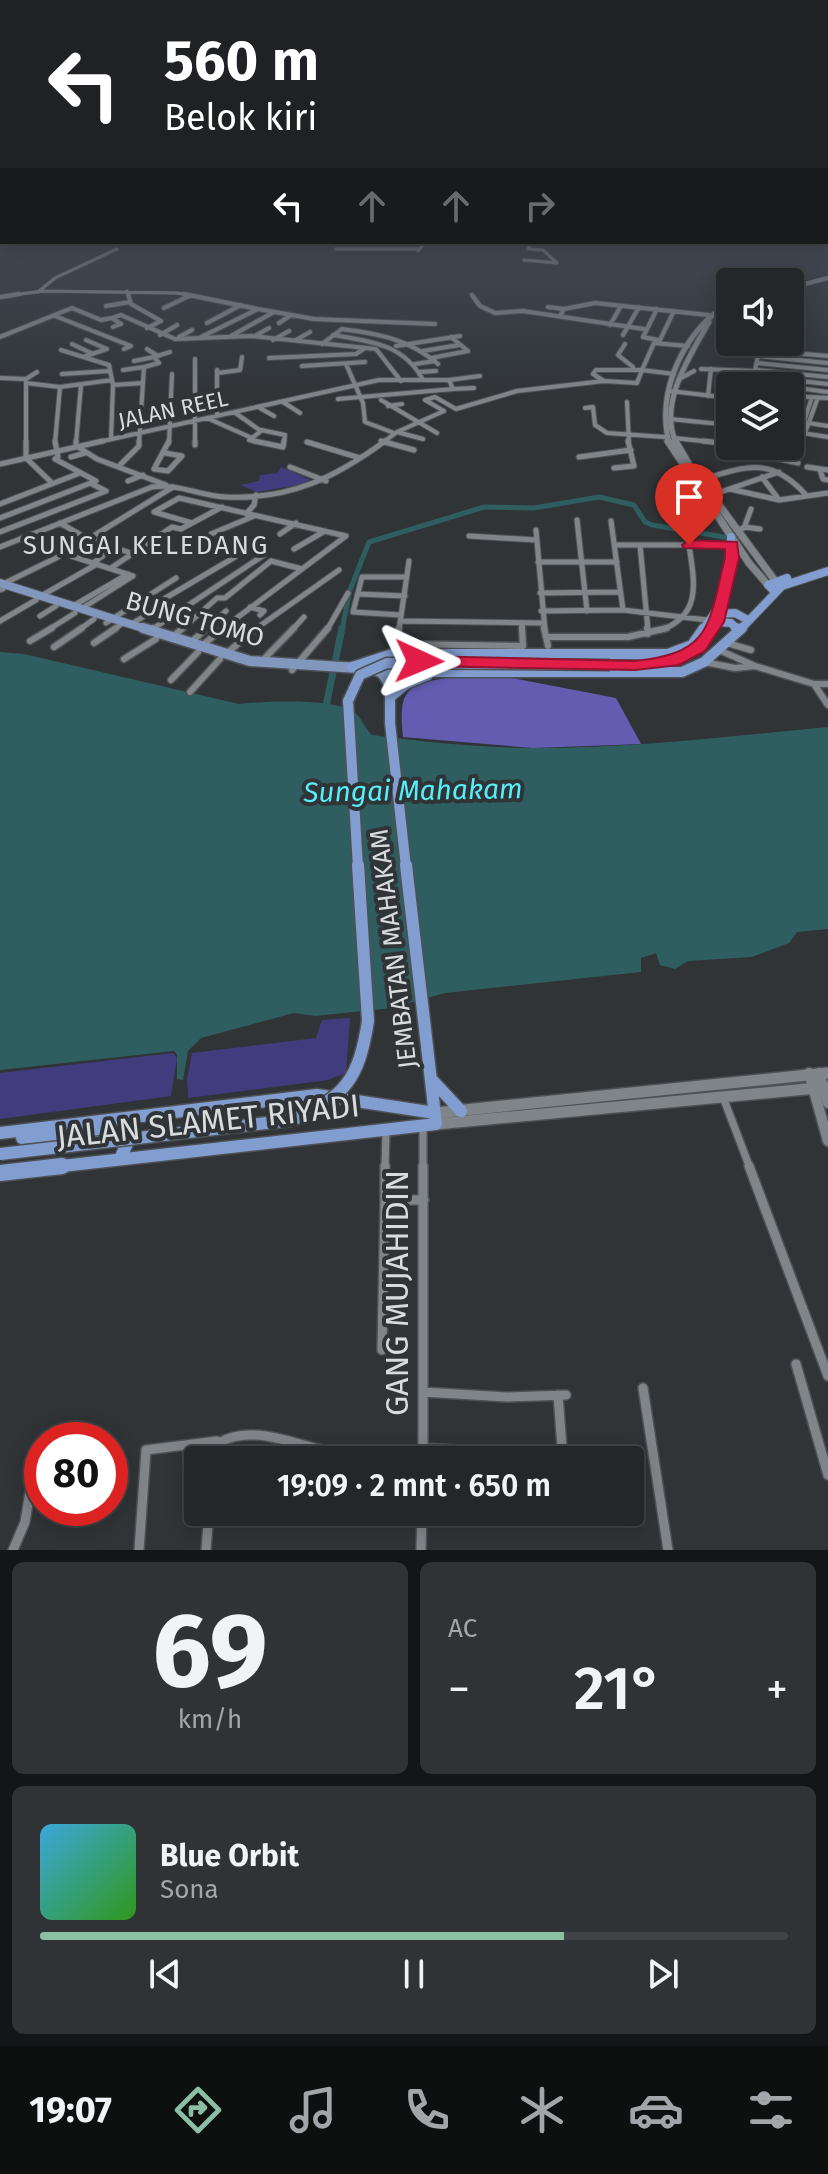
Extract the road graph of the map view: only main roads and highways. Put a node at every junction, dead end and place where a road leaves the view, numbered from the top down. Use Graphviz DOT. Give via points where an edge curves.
graph roads {
  1 [pos="828,276"];
  2 [pos="804,282"];
  3 [pos="716,311"];
  4 [pos="716,315"];
  5 [pos="673,392"];
  6 [pos="725,518"];
  7 [pos="736,535"];
  8 [pos="828,570"];
  9 [pos="775,586"];
  10 [pos="1,587"];
  11 [pos="37,597"];
  12 [pos="77,609"];
  13 [pos="714,619"];
  14 [pos="748,620"];
  15 [pos="118,623"];
  16 [pos="738,630"];
  17 [pos="153,634"];
  18 [pos="199,649"];
  19 [pos="222,657"];
  20 [pos="352,667"];
  21 [pos="293,668"];
  22 [pos="386,672"];
  23 [pos="442,672"];
  24 [pos="390,691"];
  25 [pos="818,1073"];
  26 [pos="433,1081"];
  27 [pos="823,1093"];
  28 [pos="461,1111"];
  29 [pos="431,1121"];
  30 [pos="0,1133"];
  31 [pos="0,1140"];
  32 [pos="0,1154"];
  33 [pos="121,1157"];
  34 [pos="0,1173"];
  1 -- 2 [label="main road"];
  3 -- 5 [label="main road" via="685,344"];
  4 -- 5 [label="main road"];
  5 -- 6 [label="main road" via="674,438"];
  5 -- 6 [label="main road" via="663,413 664,436"];
  6 -- 7 [label="main road"];
  7 -- 9 [label="main road"];
  7 -- 13 [label="highway"];
  8 -- 9 [label="highway"];
  9 -- 14 [label="highway"];
  10 -- 11 [label="main road, BUNG TOMO"];
  11 -- 12 [label="main road, BUNG TOMO"];
  11 -- 12 [label="main road, BUNG TOMO"];
  12 -- 15 [label="main road, BUNG TOMO"];
  12 -- 15 [label="main road, BUNG TOMO"];
  13 -- 14 [label="highway" via="735,613"];
  13 -- 16 [label="highway"];
  13 -- 20 [label="highway" via="692,645 668,654 392,654"];
  13 -- 32 [label="highway, JALAN SLAMET RIYADI, bridge" via="700,648 673,662 387,663 357,676 348,701 368,1021 354,1082 335,1099 292,1120"];
  14 -- 16 [label="highway"];
  15 -- 17 [label="main road, BUNG TOMO"];
  16 -- 23 [label="highway" via="704,662 682,672"];
  17 -- 18 [label="main road, BUNG TOMO"];
  17 -- 18 [label="main road, BUNG TOMO"];
  18 -- 19 [label="main road, BUNG TOMO"];
  19 -- 21 [label="main road, BUNG TOMO"];
  19 -- 21 [label="main road, BUNG TOMO" via="254,668"];
  20 -- 21 [label="main road, BUNG TOMO"];
  20 -- 22 [label="main road, BUNG TOMO"];
  21 -- 22 [label="main road, BUNG TOMO"];
  22 -- 23 [label="highway"];
  22 -- 24 [label="highway, JEMBATAN MAHAKAM"];
  23 -- 24 [label="highway"];
  24 -- 26 [label="highway, JEMBATAN MAHAKAM"];
  25 -- 28 [label="main road, JALAN SLAMET RIYADI"];
  26 -- 28 [label="highway"];
  26 -- 29 [label="highway, JEMBATAN MAHAKAM"];
  27 -- 29 [label="main road"];
  28 -- 29 [label="main road, JALAN SLAMET RIYADI"];
  29 -- 30 [label="highway, JALAN SLAMET RIYADI" via="317,1095"];
  29 -- 33 [label="highway, JALAN SLAMET RIYADI"];
  31 -- 33 [label="highway" via="114,1129 129,1139"];
  33 -- 34 [label="highway, JALAN SLAMET RIYADI"];
}
